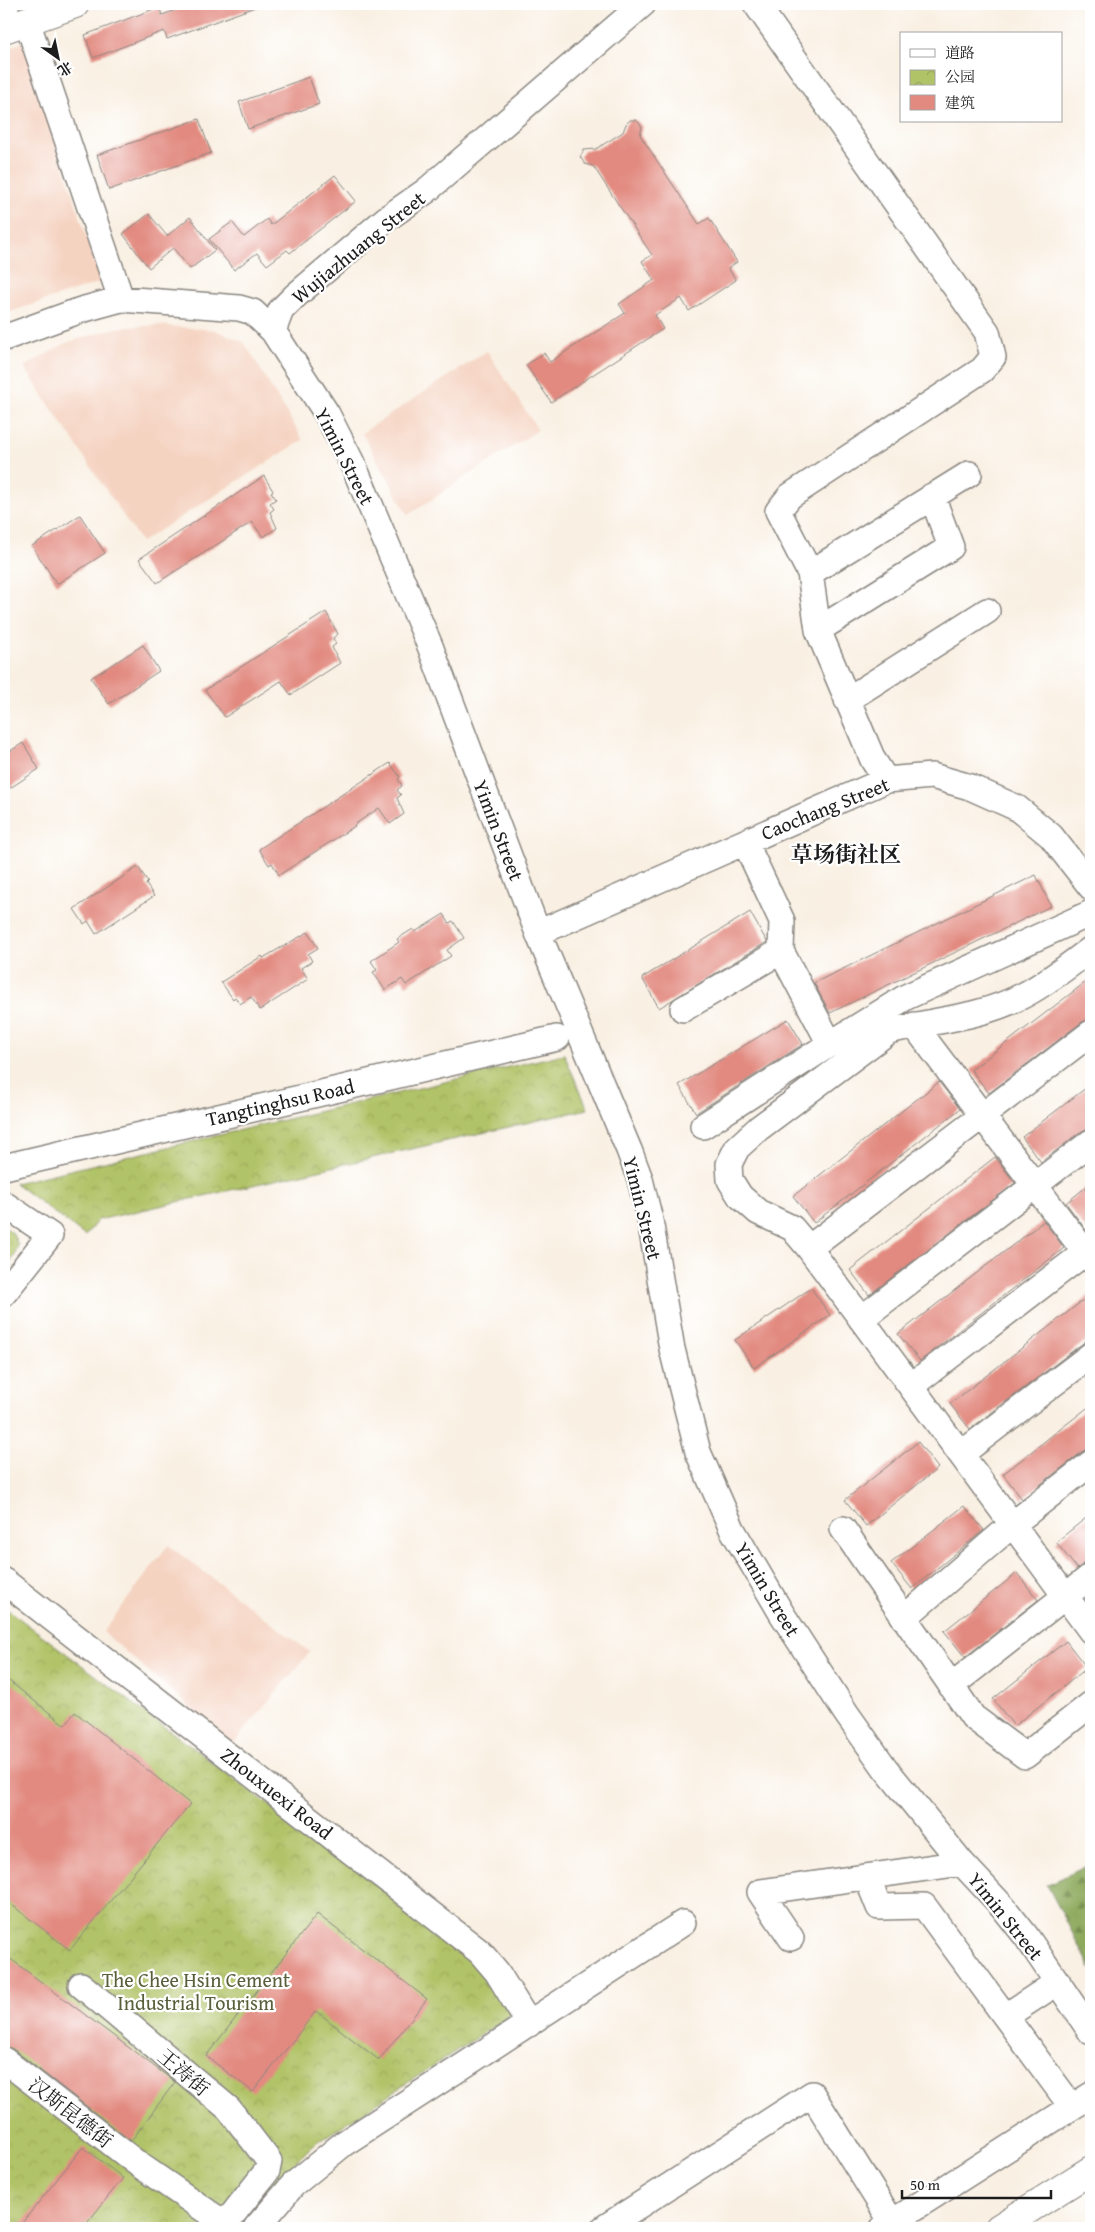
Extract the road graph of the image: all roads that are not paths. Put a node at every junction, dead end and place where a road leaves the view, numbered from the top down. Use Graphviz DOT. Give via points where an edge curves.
graph roads {
  1 [pos="75,4"];
  2 [pos="643,4"];
  3 [pos="756,4"];
  4 [pos="15,25"];
  5 [pos="121,299"];
  6 [pos="273,331"];
  7 [pos="4,338"];
  8 [pos="969,474"];
  9 [pos="932,496"];
  10 [pos="810,573"];
  11 [pos="987,611"];
  12 [pos="818,630"];
  13 [pos="847,700"];
  14 [pos="886,780"];
  15 [pos="746,842"];
  16 [pos="1091,887"];
  17 [pos="1091,913"];
  18 [pos="538,933"];
  19 [pos="1091,949"];
  20 [pos="781,951"];
  21 [pos="682,1009"];
  22 [pos="914,1025"];
  23 [pos="1091,1033"];
  24 [pos="557,1038"];
  25 [pos="830,1044"];
  26 [pos="982,1115"];
  27 [pos="703,1126"];
  28 [pos="1091,1142"];
  29 [pos="4,1167"];
  30 [pos="1035,1186"];
  31 [pos="4,1204"];
  32 [pos="809,1248"];
  33 [pos="1089,1254"];
  34 [pos="4,1293"];
  35 [pos="862,1319"];
  36 [pos="1091,1355"];
  37 [pos="911,1386"];
  38 [pos="962,1454"];
  39 [pos="1091,1463"];
  40 [pos="1013,1524"];
  41 [pos="844,1529"];
  42 [pos="1091,1576"];
  43 [pos="4,1581"];
  44 [pos="1065,1595"];
  45 [pos="904,1618"];
  46 [pos="1091,1630"];
  47 [pos="951,1686"];
  48 [pos="1091,1704"];
  49 [pos="962,1863"];
  50 [pos="867,1877"];
  51 [pos="683,1923"];
  52 [pos="791,1938"];
  53 [pos="1058,1982"];
  54 [pos="81,1985"];
  55 [pos="1006,2016"];
  56 [pos="529,2024"];
  57 [pos="1091,2032"];
  58 [pos="4,2060"];
  59 [pos="1081,2101"];
  60 [pos="1091,2170"];
  61 [pos="888,2225"];
  62 [pos="223,2226"];
  63 [pos="256,2228"];
  64 [pos="604,2228"];
  65 [pos="999,2228"];
  1 -- 4 [label="main road"];
  2 -- 6 [label="street, Wujiazhuang Street" via="426,191 386,219 295,296 281,310"];
  3 -- 10 [label="street" via="987,332 993,357 982,370 790,496 778,511"];
  4 -- 5 [label="street"];
  5 -- 6 [label="street" via="239,308 253,312"];
  5 -- 7 [label="street"];
  6 -- 18 [label="street, Yimin Street" via="326,414 355,469 430,646"];
  8 -- 9 [label="street"];
  9 -- 10 [label="street"];
  9 -- 12 [label="street" via="951,547"];
  10 -- 12 [label="street"];
  11 -- 13 [label="street"];
  12 -- 13 [label="street"];
  13 -- 14 [label="street" via="873,760"];
  14 -- 15 [label="street, Caochang Street"];
  14 -- 16 [label="street, Caochang Street" via="932,776 970,787 1017,808 1051,836"];
  15 -- 18 [label="street, Caochang Street"];
  15 -- 20 [label="street" via="782,921"];
  17 -- 25 [label="street" via="906,997"];
  18 -- 49 [label="street, Yimin Street" via="640,1179 672,1349 698,1452 732,1529 846,1713 885,1768"];
  19 -- 22 [label="street" via="1023,996 952,1020"];
  20 -- 21 [label="street"];
  20 -- 25 [label="street"];
  22 -- 26 [label="street"];
  22 -- 32 [label="street" via="889,1031 759,1128 737,1148 729,1164 730,1180 740,1196 758,1212 792,1228"];
  23 -- 26 [label="street"];
  24 -- 29 [label="street, Tangtinghsu Road"];
  25 -- 27 [label="street"];
  26 -- 30 [label="street"];
  26 -- 32 [label="street"];
  28 -- 30 [label="street"];
  30 -- 33 [label="street"];
  30 -- 35 [label="street"];
  31 -- 34 [label="street" via="50,1235"];
  32 -- 35 [label="street"];
  33 -- 37 [label="street"];
  35 -- 37 [label="street"];
  36 -- 38 [label="street"];
  37 -- 38 [label="street"];
  38 -- 40 [label="street"];
  39 -- 40 [label="street"];
  40 -- 44 [label="street"];
  40 -- 45 [label="street"];
  41 -- 45 [label="street"];
  42 -- 44 [label="street"];
  43 -- 56 [label="street, Zhouxuexi Road" via="480,1952 497,1972"];
  44 -- 46 [label="street"];
  44 -- 47 [label="street"];
  45 -- 47 [label="street"];
  47 -- 48 [label="street" via="973,1717 1026,1756"];
  49 -- 50 [label="street"];
  49 -- 53 [label="street, Yimin Street" via="1003,1907"];
  50 -- 52 [label="street" via="760,1892"];
  50 -- 55 [label="street" via="878,1908 924,1906"];
  51 -- 56 [label="street"];
  53 -- 55 [label="street"];
  53 -- 57 [label="street, Yimin Street"];
  54 -- 62 [label="street, 王涛街" via="229,2109 269,2161 267,2171"];
  55 -- 59 [label="street"];
  56 -- 63 [label="street" via="343,2144 292,2185"];
  58 -- 62 [label="street, 汉斯昆德街"];
  59 -- 61 [label="street"];
  60 -- 65 [label="main road"];
  61 -- 64 [label="street" via="812,2094"];
}
